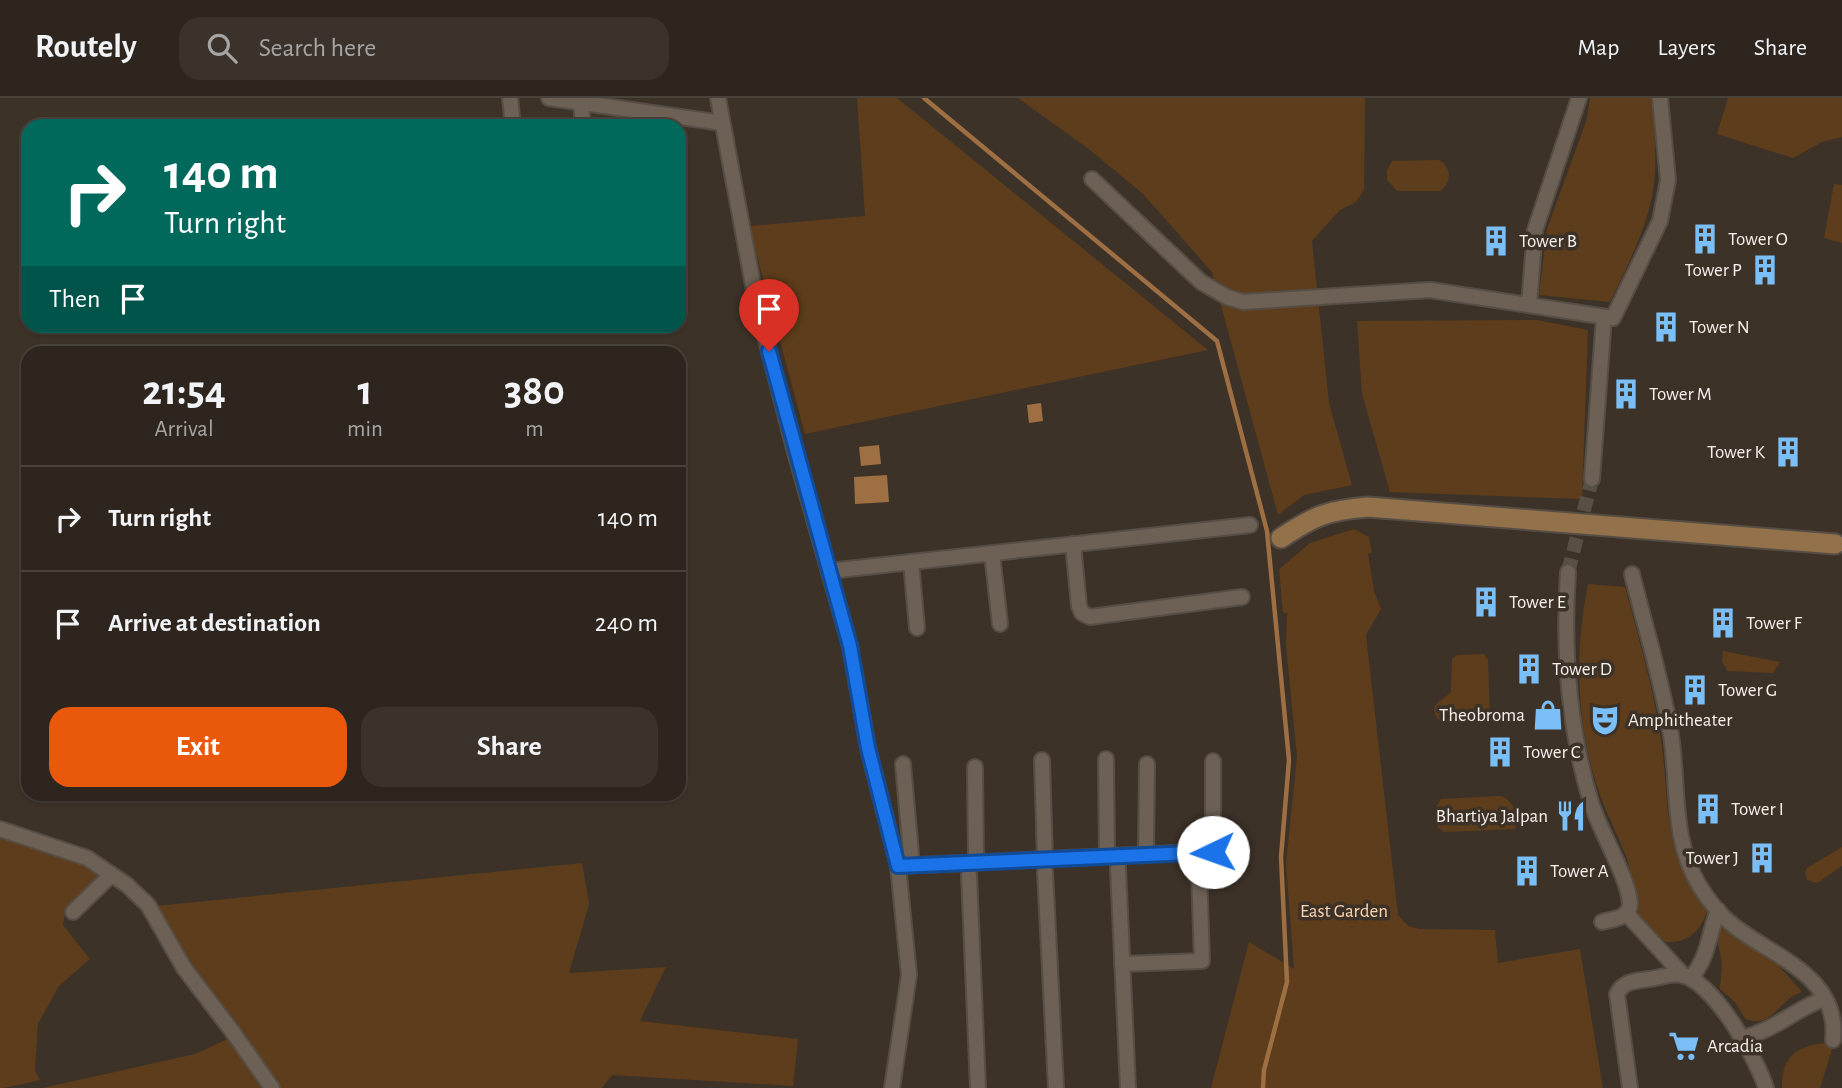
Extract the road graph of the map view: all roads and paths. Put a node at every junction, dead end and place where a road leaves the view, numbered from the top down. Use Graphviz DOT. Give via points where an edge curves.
graph roads {
  1 [pos="510,98"];
  2 [pos="549,98"];
  3 [pos="718,98"];
  4 [pos="1580,98"];
  5 [pos="1660,98"];
  6 [pos="581,102"];
  7 [pos="512,119"];
  8 [pos="582,119"];
  9 [pos="722,123"];
  10 [pos="1092,179"];
  11 [pos="1529,305"];
  12 [pos="1604,317"];
  13 [pos="1592,479"];
  14 [pos="1250,525"];
  15 [pos="1281,538"];
  16 [pos="1073,544"];
  17 [pos="1835,544"];
  18 [pos="992,554"];
  19 [pos="911,562"];
  20 [pos="829,571"];
  21 [pos="1568,572"];
  22 [pos="1632,574"];
  23 [pos="1242,597"];
  24 [pos="1000,624"];
  25 [pos="917,628"];
  26 [pos="1106,759"];
  27 [pos="1042,760"];
  28 [pos="1213,761"];
  29 [pos="903,764"];
  30 [pos="1146,764"];
  31 [pos="975,767"];
  32 [pos="0,829"];
  33 [pos="1242,850"];
  34 [pos="1213,852"];
  35 [pos="1107,855"];
  36 [pos="1146,855"];
  37 [pos="905,865"];
  38 [pos="1045,866"];
  39 [pos="972,868"];
  40 [pos="1118,868"];
  41 [pos="1199,870"];
  42 [pos="111,875"];
  43 [pos="1718,910"];
  44 [pos="73,912"];
  45 [pos="1626,914"];
  46 [pos="1602,922"];
  47 [pos="1122,964"];
  48 [pos="1687,977"];
  49 [pos="1824,999"];
  50 [pos="1742,1038"];
  51 [pos="1833,1040"];
  52 [pos="272,1088"];
  53 [pos="892,1088"];
  54 [pos="978,1088"];
  55 [pos="1056,1088"];
  56 [pos="1128,1088"];
  57 [pos="1630,1088"];
  58 [pos="1766,1088"];
  1 -- 7 [label="street"];
  2 -- 6 [label="street"];
  3 -- 9 [label="street"];
  4 -- 11 [label="street" via="1535,230"];
  5 -- 12 [label="street" via="1668,180 1660,221 1613,318"];
  6 -- 8 [label="street"];
  6 -- 9 [label="street"];
  9 -- 20 [label="street" via="756,301"];
  10 -- 11 [label="street" via="1201,282 1243,302 1430,290"];
  11 -- 12 [label="street"];
  12 -- 13 [label="street"];
  14 -- 16 [label="street"];
  15 -- 17 [label="street" via="1310,518 1375,507"];
  16 -- 18 [label="street"];
  16 -- 23 [label="street" via="1079,606 1090,617"];
  18 -- 19 [label="street"];
  18 -- 24 [label="street"];
  19 -- 20 [label="street"];
  19 -- 25 [label="street"];
  20 -- 37 [label="street" via="850,646 868,748"];
  21 -- 45 [label="street" via="1565,642 1575,738 1590,802 1624,881 1630,904"];
  22 -- 43 [label="street" via="1671,738 1679,831 1689,864"];
  26 -- 35 [label="street"];
  27 -- 38 [label="street"];
  28 -- 34 [label="street"];
  29 -- 37 [label="street"];
  30 -- 36 [label="street"];
  31 -- 39 [label="street"];
  32 -- 42 [label="street" via="87,858"];
  33 -- 34 [label="street"];
  34 -- 36 [label="street"];
  35 -- 36 [label="street"];
  35 -- 38 [label="street"];
  37 -- 39 [label="street"];
  37 -- 53 [label="street" via="909,975"];
  38 -- 39 [label="street"];
  38 -- 55 [label="street"];
  39 -- 54 [label="street"];
  40 -- 47 [label="street"];
  41 -- 47 [label="street" via="1202,961"];
  42 -- 44 [label="street"];
  42 -- 52 [label="street" via="148,905 184,968"];
  43 -- 48 [label="street" via="1705,955 1696,973"];
  43 -- 49 [label="street" via="1733,925 1798,966"];
  45 -- 46 [label="street"];
  45 -- 48 [label="street"];
  47 -- 56 [label="street"];
  48 -- 50 [label="street" via="1711,997"];
  48 -- 57 [label="street" via="1678,974 1629,982 1619,989"];
  49 -- 50 [label="street" via="1770,1029"];
  49 -- 51 [label="street"];
  50 -- 58 [label="street"];
}
